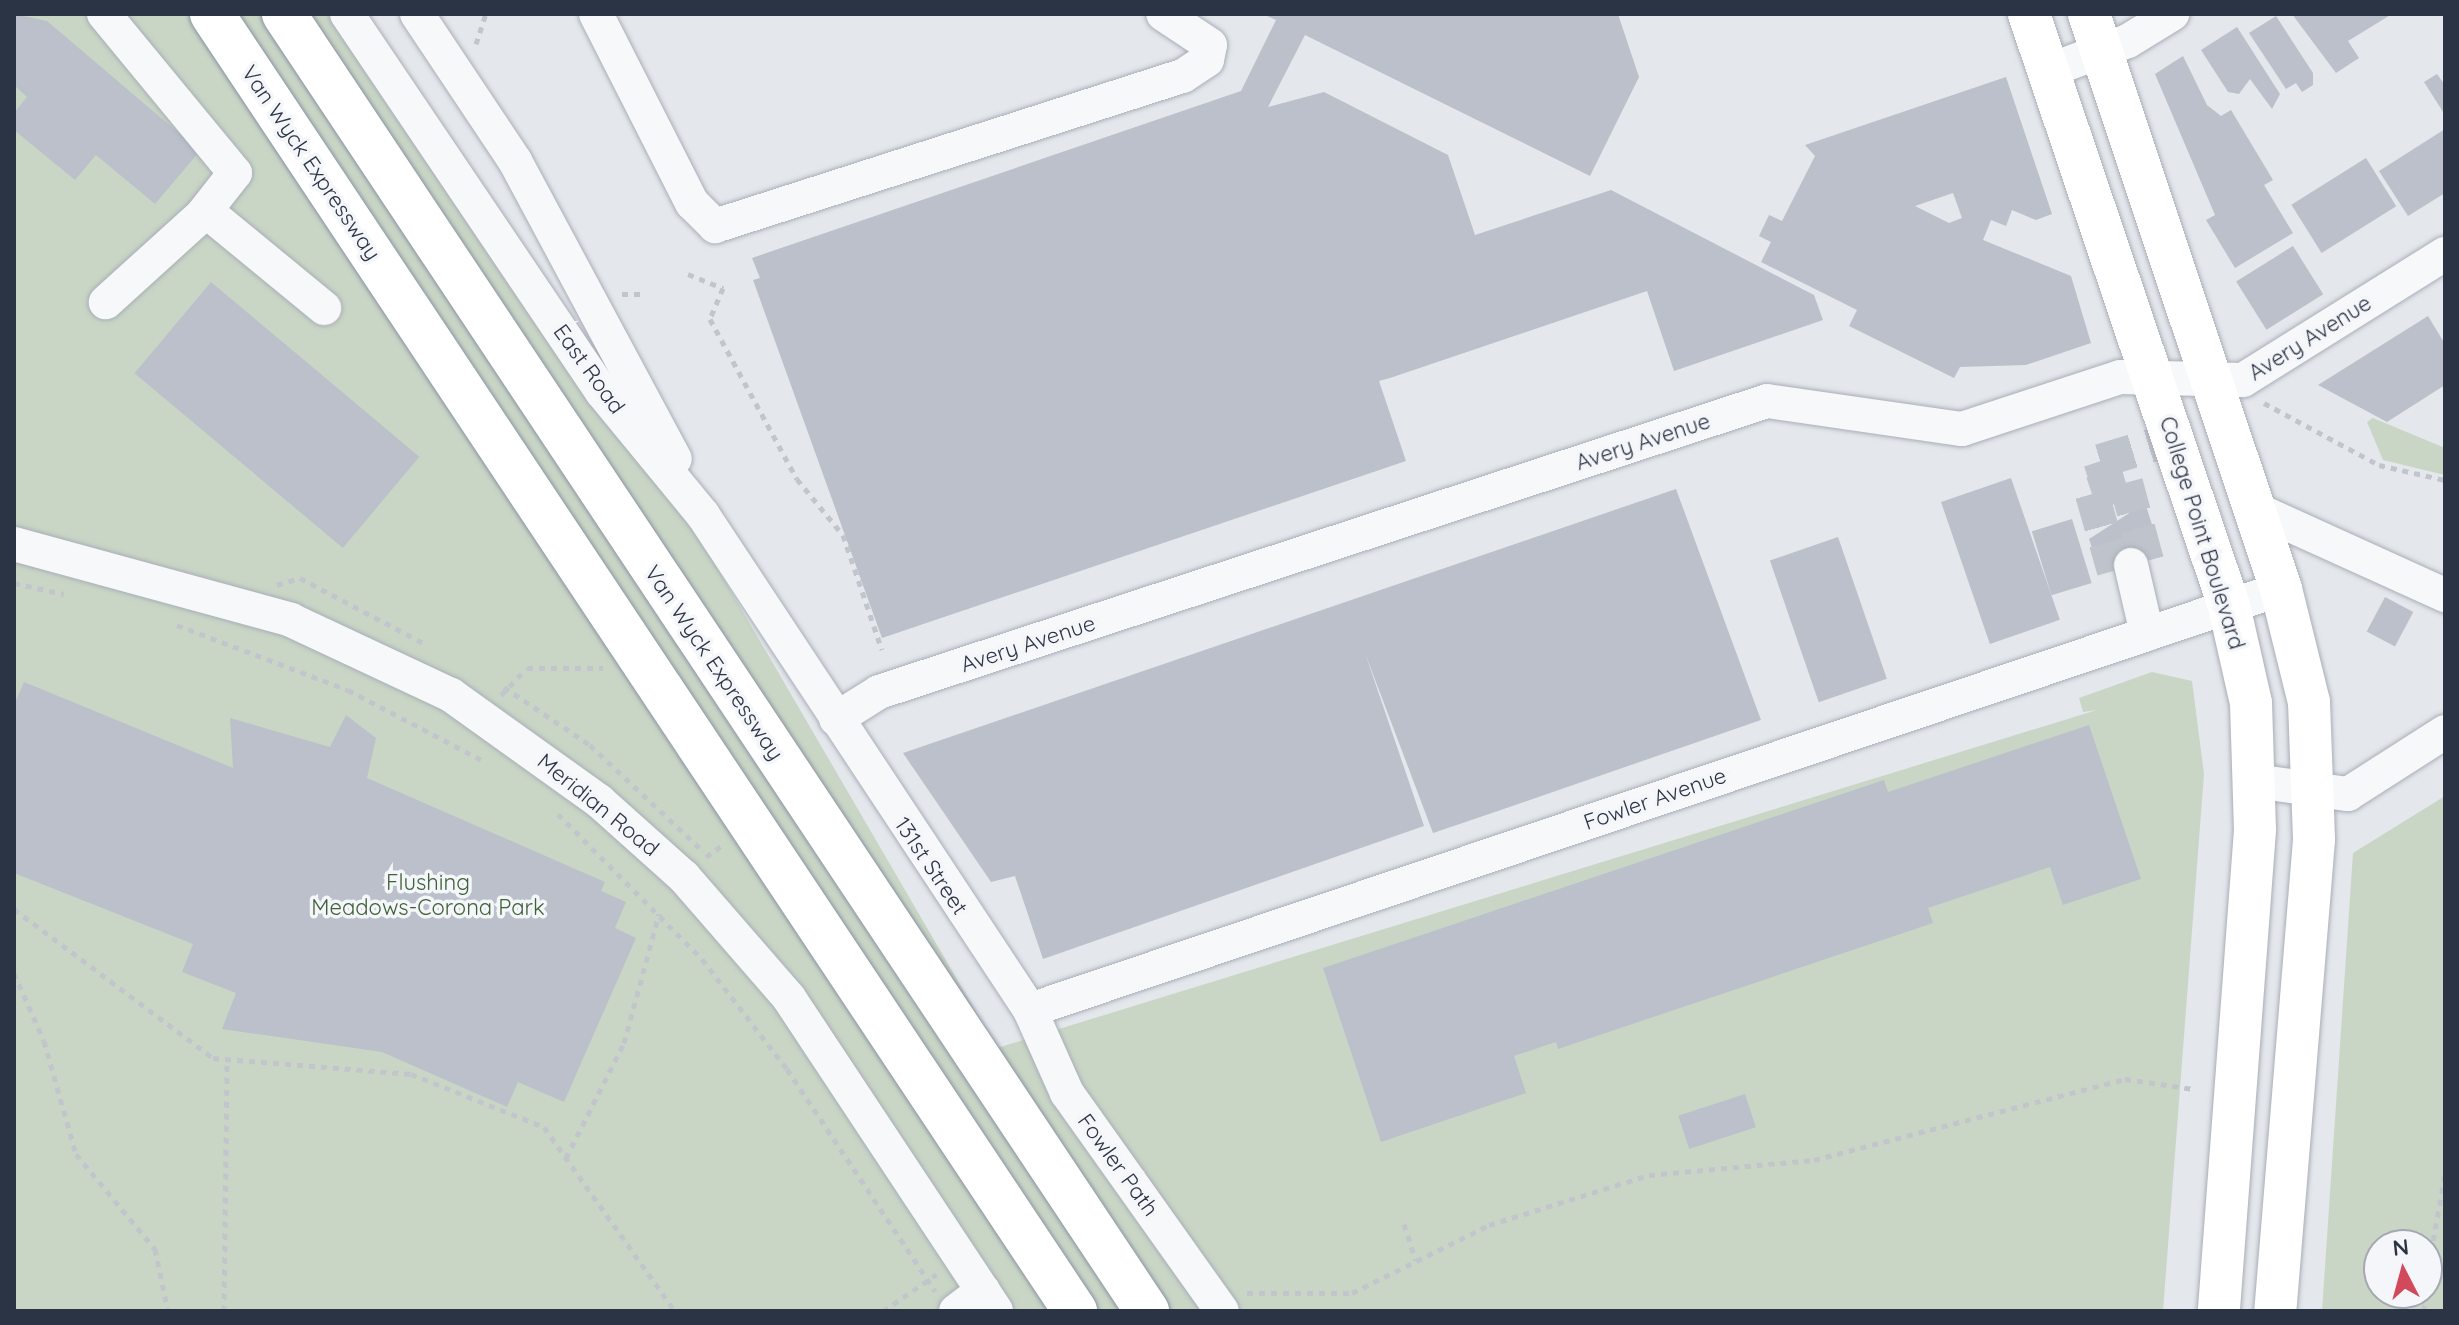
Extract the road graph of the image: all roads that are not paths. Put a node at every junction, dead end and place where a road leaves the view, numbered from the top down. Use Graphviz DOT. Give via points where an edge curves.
graph roads {
  1 [pos="104,14"];
  2 [pos="212,14"];
  3 [pos="284,14"];
  4 [pos="347,14"];
  5 [pos="417,14"];
  6 [pos="596,14"];
  7 [pos="1163,14"];
  8 [pos="2029,14"];
  9 [pos="2172,14"];
  10 [pos="2095,33"];
  11 [pos="2048,71"];
  12 [pos="206,211"];
  13 [pos="2445,254"];
  14 [pos="106,302"];
  15 [pos="324,308"];
  16 [pos="2153,378"];
  17 [pos="2212,380"];
  18 [pos="2255,509"];
  19 [pos="703,515"];
  20 [pos="14,544"];
  21 [pos="2131,565"];
  22 [pos="2281,589"];
  23 [pos="2445,595"];
  24 [pos="2229,606"];
  25 [pos="2147,634"];
  26 [pos="836,719"];
  27 [pos="2445,732"];
  28 [pos="2255,781"];
  29 [pos="2316,789"];
  30 [pos="1030,1010"];
  31 [pos="990,1301"];
  32 [pos="1231,1304"];
  33 [pos="956,1311"];
  34 [pos="1075,1311"];
  35 [pos="1147,1311"];
  36 [pos="2219,1311"];
  37 [pos="2275,1311"];
  1 -- 12 [label="street" via="235,173"];
  2 -- 34 [label="highway, Van Wyck Expressway, bridge"];
  3 -- 35 [label="highway, Van Wyck Expressway, bridge"];
  4 -- 19 [label="street, East Road" via="602,392"];
  5 -- 19 [label="street" via="515,161"];
  6 -- 7 [label="street" via="702,219 737,225 1198,68 1207,60 1206,36"];
  8 -- 11 [label="main road, College Point Boulevard"];
  9 -- 10 [label="street"];
  10 -- 11 [label="street"];
  10 -- 17 [label="main road"];
  11 -- 16 [label="main road, College Point Boulevard"];
  12 -- 14 [label="street"];
  12 -- 15 [label="street"];
  13 -- 17 [label="street, Avery Avenue" via="2243,380"];
  16 -- 17 [label="street, Avery Avenue"];
  16 -- 24 [label="main road, College Point Boulevard"];
  16 -- 26 [label="street, Avery Avenue" via="2120,377 1962,429 1767,401 879,692"];
  17 -- 18 [label="main road"];
  18 -- 22 [label="main road"];
  18 -- 23 [label="street"];
  19 -- 26 [label="street, East Road"];
  20 -- 31 [label="street, Meridian Road" via="291,620 451,695 599,801 684,877 789,998"];
  21 -- 25 [label="street"];
  22 -- 24 [label="street, Fowler Avenue"];
  22 -- 29 [label="main road" via="2309,702"];
  24 -- 25 [label="street, Fowler Avenue"];
  24 -- 28 [label="main road, College Point Boulevard" via="2251,703"];
  25 -- 30 [label="street, Fowler Avenue"];
  26 -- 30 [label="street, 131st Street"];
  27 -- 29 [label="street" via="2348,794"];
  28 -- 29 [label="street"];
  28 -- 36 [label="main road, College Point Boulevard"];
  29 -- 37 [label="main road"];
  30 -- 32 [label="street, Fowler Path" via="1067,1093"];
  31 -- 33 [label="street"];
}
